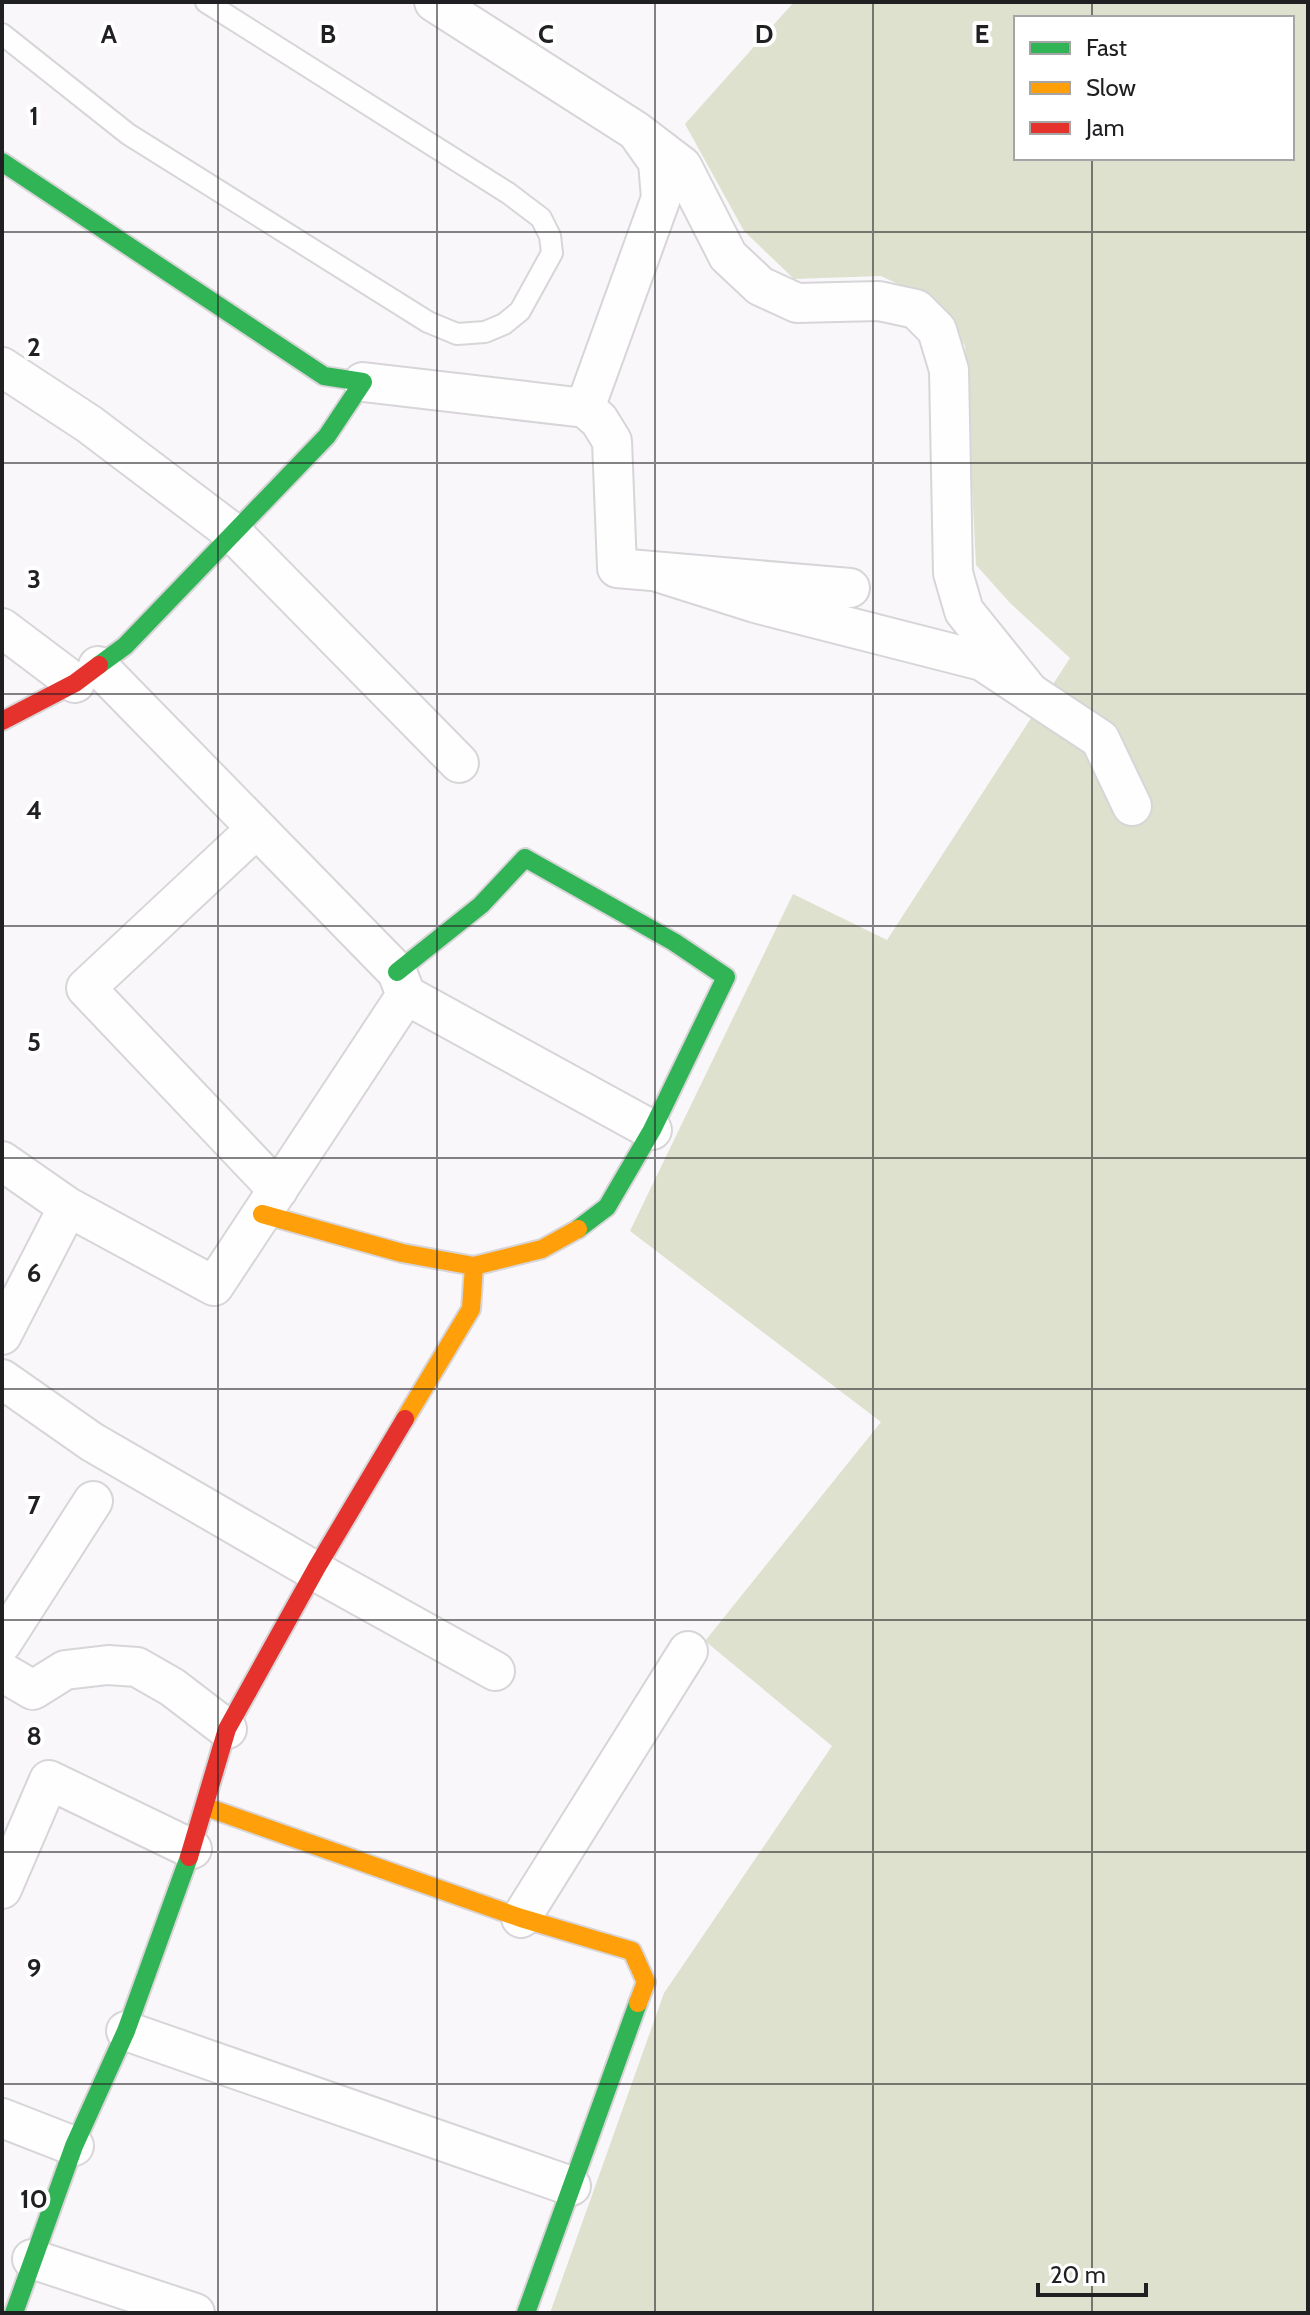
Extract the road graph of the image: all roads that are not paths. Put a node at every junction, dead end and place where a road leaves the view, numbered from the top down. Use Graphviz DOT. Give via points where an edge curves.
graph roads {
  1 [pos="206,2"];
  2 [pos="434,2"];
  3 [pos="2,34"];
  4 [pos="636,131"];
  5 [pos="2,162"];
  6 [pos="2,367"];
  7 [pos="363,382"];
  8 [pos="585,408"];
  9 [pos="233,533"];
  10 [pos="657,572"];
  11 [pos="850,588"];
  12 [pos="2,628"];
  13 [pos="87,674"];
  14 [pos="1030,693"];
  15 [pos="2,721"];
  16 [pos="459,763"];
  17 [pos="1132,806"];
  18 [pos="256,829"];
  19 [pos="402,984"];
  20 [pos="652,1130"];
  21 [pos="2,1161"];
  22 [pos="270,1202"];
  23 [pos="68,1207"];
  24 [pos="474,1266"];
  25 [pos="2,1335"];
  26 [pos="2,1379"];
  27 [pos="93,1501"];
  28 [pos="315,1571"];
  29 [pos="2,1643"];
  30 [pos="688,1651"];
  31 [pos="495,1671"];
  32 [pos="2,1672"];
  33 [pos="227,1729"];
  34 [pos="206,1807"];
  35 [pos="192,1849"];
  36 [pos="2,1889"];
  37 [pos="521,1918"];
  38 [pos="126,2031"];
  39 [pos="2,2118"];
  40 [pos="74,2146"];
  41 [pos="571,2186"];
  42 [pos="32,2259"];
  43 [pos="14,2313"];
  44 [pos="195,2313"];
  45 [pos="526,2313"];
  1 -- 3 [label="lane" via="541,218 552,253 520,311 485,332 457,334 428,322 128,134"];
  2 -- 4 [label="street"];
  4 -- 8 [label="street" via="658,162 661,198"];
  4 -- 14 [label="street" via="682,166 728,256 760,286 797,303 879,301 916,309 937,330 949,370 953,573 964,611"];
  5 -- 7 [label="street" via="324,376"];
  6 -- 9 [label="street" via="89,424"];
  7 -- 8 [label="street"];
  7 -- 9 [label="street" via="327,436"];
  8 -- 10 [label="street" via="612,441 617,568"];
  9 -- 13 [label="street" via="125,646"];
  9 -- 16 [label="street"];
  10 -- 11 [label="street"];
  10 -- 14 [label="street" via="755,603 982,661"];
  12 -- 13 [label="street"];
  13 -- 15 [label="street"];
  13 -- 18 [label="street"];
  14 -- 17 [label="street" via="1100,739"];
  18 -- 19 [label="street"];
  18 -- 22 [label="street" via="86,988"];
  19 -- 20 [label="street"];
  19 -- 20 [label="street" via="525,858 564,877 726,977"];
  19 -- 22 [label="street"];
  20 -- 24 [label="street" via="607,1207 597,1215 542,1249"];
  21 -- 23 [label="street"];
  22 -- 23 [label="street" via="214,1286"];
  22 -- 24 [label="street" via="402,1253"];
  23 -- 25 [label="street"];
  24 -- 28 [label="street" via="471,1309"];
  26 -- 28 [label="street" via="92,1442"];
  27 -- 29 [label="street"];
  28 -- 31 [label="street"];
  28 -- 33 [label="street"];
  30 -- 37 [label="street"];
  32 -- 33 [label="street" via="33,1690 65,1670 137,1667"];
  33 -- 34 [label="street"];
  34 -- 35 [label="street"];
  34 -- 37 [label="street"];
  35 -- 36 [label="street" via="49,1780"];
  35 -- 38 [label="street"];
  37 -- 41 [label="street" via="632,1951 646,1982"];
  38 -- 40 [label="street"];
  38 -- 41 [label="street"];
  39 -- 40 [label="street"];
  40 -- 42 [label="street"];
  41 -- 45 [label="street"];
  42 -- 43 [label="street"];
  42 -- 44 [label="street"];
}
